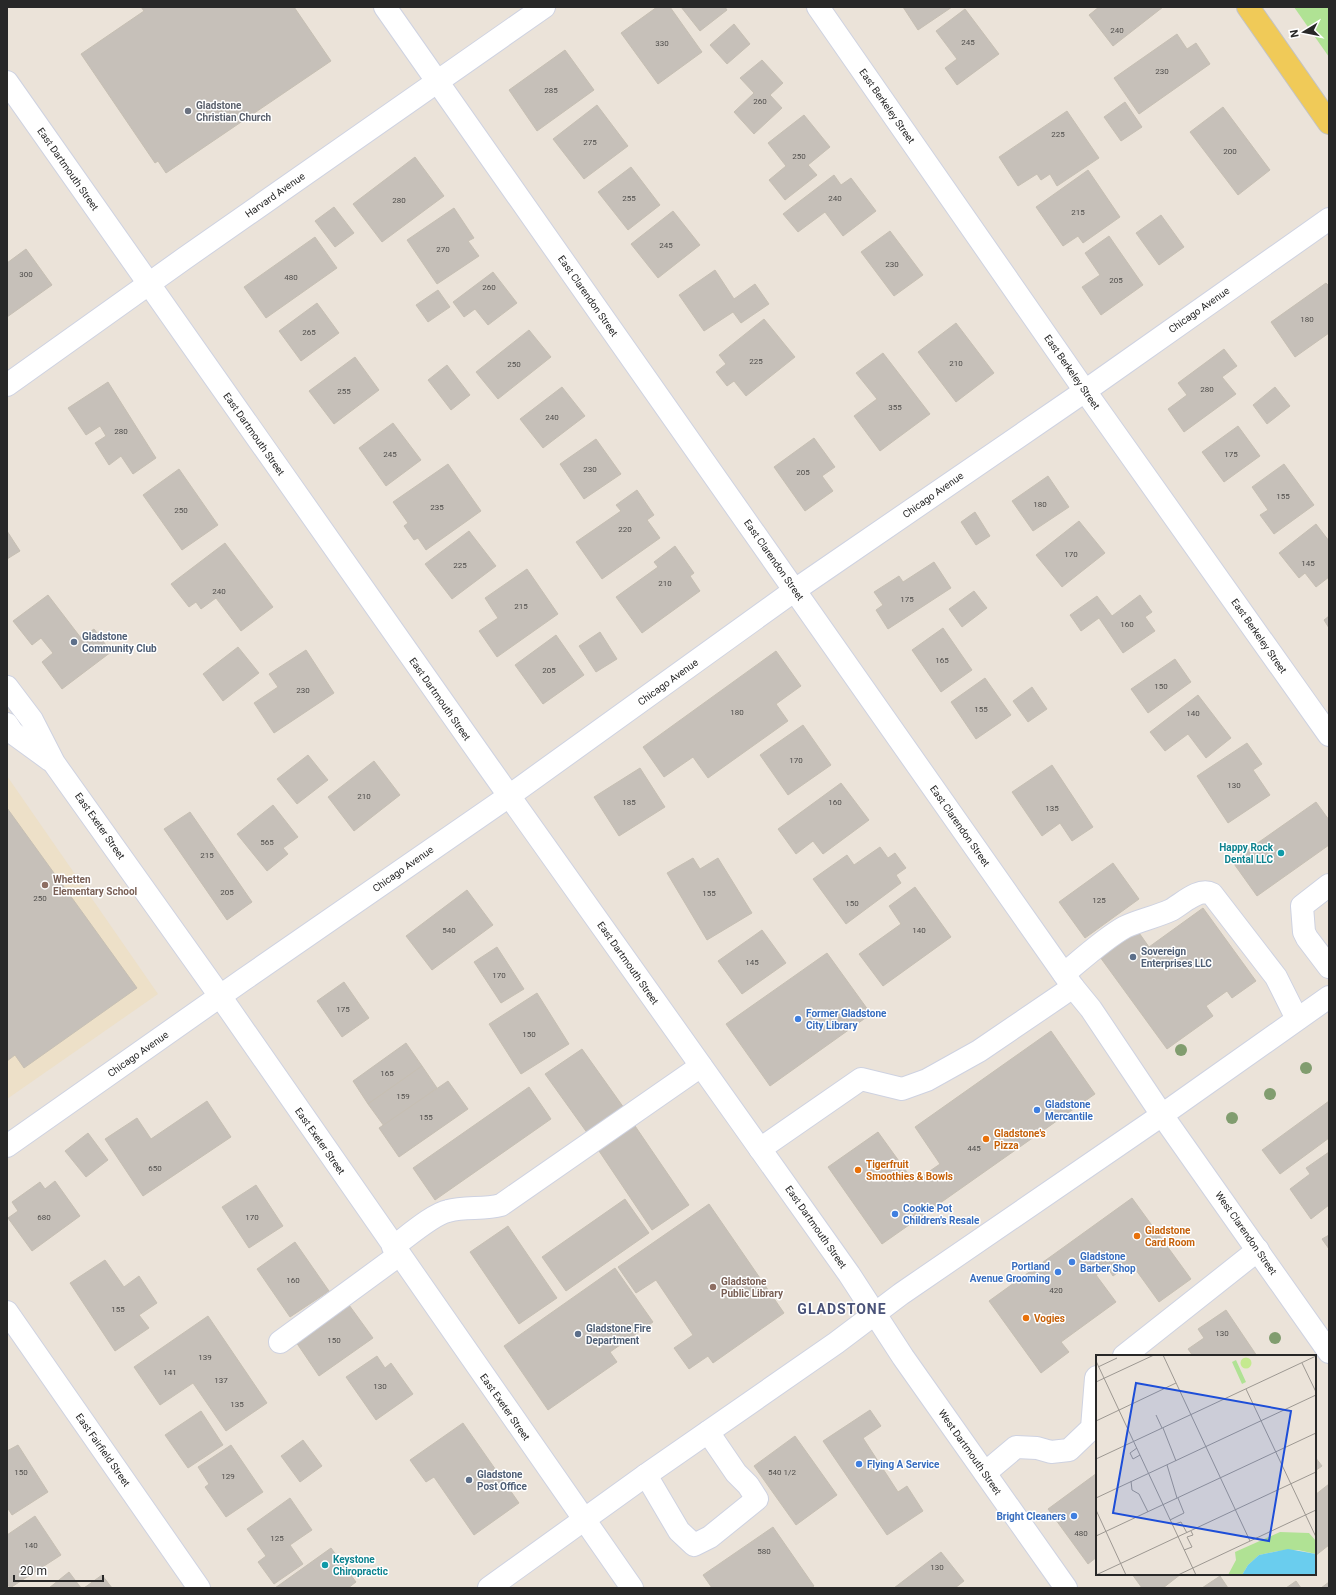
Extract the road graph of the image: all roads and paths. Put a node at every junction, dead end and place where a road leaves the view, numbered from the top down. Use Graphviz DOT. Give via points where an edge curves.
graph roads {
  1 [pos="385,7"];
  2 [pos="544,7"];
  3 [pos="818,7"];
  4 [pos="1248,7"];
  5 [pos="7,82"];
  6 [pos="438,82"];
  7 [pos="1329,123"];
  8 [pos="1329,219"];
  9 [pos="149,284"];
  10 [pos="7,385"];
  11 [pos="1085,391"];
  12 [pos="795,590"];
  13 [pos="7,687"];
  14 [pos="7,724"];
  15 [pos="1329,735"];
  16 [pos="54,763"];
  17 [pos="509,796"];
  18 [pos="1329,885"];
  19 [pos="1329,967"];
  20 [pos="1068,981"];
  21 [pos="220,996"];
  22 [pos="1329,997"];
  23 [pos="1297,1019"];
  24 [pos="701,1066"];
  25 [pos="1162,1115"];
  26 [pos="7,1146"];
  27 [pos="760,1149"];
  28 [pos="1258,1250"];
  29 [pos="396,1251"];
  30 [pos="7,1312"];
  31 [pos="876,1314"];
  32 [pos="280,1342"];
  33 [pos="1329,1352"];
  34 [pos="1125,1355"];
  35 [pos="1096,1378"];
  36 [pos="708,1432"];
  37 [pos="985,1474"];
  38 [pos="646,1475"];
  39 [pos="584,1520"];
  40 [pos="199,1588"];
  41 [pos="489,1588"];
  42 [pos="632,1588"];
  43 [pos="1066,1588"];
  1 -- 6 [label="street, East Clarendon Street"];
  2 -- 6 [label="street, Harvard Avenue"];
  3 -- 11 [label="street, East Berkeley Street"];
  4 -- 7 [label="main road"];
  5 -- 9 [label="street, East Dartmouth Street"];
  6 -- 9 [label="street, Harvard Avenue"];
  6 -- 12 [label="street, East Clarendon Street"];
  8 -- 11 [label="street, Chicago Avenue"];
  9 -- 10 [label="street, Harvard Avenue"];
  9 -- 17 [label="street, East Dartmouth Street"];
  11 -- 12 [label="street, Chicago Avenue"];
  11 -- 15 [label="street, East Berkeley Street"];
  12 -- 17 [label="street, Chicago Avenue"];
  12 -- 20 [label="street, East Clarendon Street"];
  13 -- 16 [label="street, East Exeter Street" via="32,720"];
  14 -- 16 [label="street, East Exeter Street" via="13,733"];
  16 -- 21 [label="street, East Exeter Street"];
  17 -- 21 [label="street, Chicago Avenue"];
  17 -- 24 [label="street, East Dartmouth Street"];
  18 -- 19 [label="street" via="1302,906 1304,932"];
  20 -- 23 [label="street" via="1088,954 1125,928 1171,910 1189,898 1210,893 1276,977"];
  20 -- 25 [label="street, East Clarendon Street" via="1091,1009"];
  20 -- 27 [label="street" via="979,1051 927,1080 902,1089 861,1079"];
  21 -- 26 [label="street, Chicago Avenue"];
  21 -- 29 [label="street, East Exeter Street"];
  22 -- 23 [label="street"];
  23 -- 25 [label="street"];
  24 -- 27 [label="street, East Dartmouth Street"];
  24 -- 29 [label="street" via="501,1205 492,1208 449,1210 439,1214"];
  25 -- 28 [label="street, West Clarendon Street"];
  25 -- 31 [label="street" via="901,1294"];
  27 -- 31 [label="street, East Dartmouth Street"];
  28 -- 33 [label="street, West Clarendon Street"];
  28 -- 34 [label="street"];
  29 -- 32 [label="street"];
  29 -- 39 [label="street, East Exeter Street"];
  30 -- 40 [label="street, East Fairfield Street"];
  31 -- 36 [label="street"];
  31 -- 37 [label="street, West Dartmouth Street"];
  35 -- 37 [label="street" via="1092,1428 1069,1450 1051,1452 1016,1447"];
  36 -- 38 [label="street"];
  36 -- 38 [label="street" via="757,1498 710,1537 694,1545 679,1531"];
  37 -- 43 [label="street, West Dartmouth Street"];
  38 -- 39 [label="street"];
  39 -- 41 [label="street"];
  39 -- 42 [label="street, East Exeter Street"];
}
